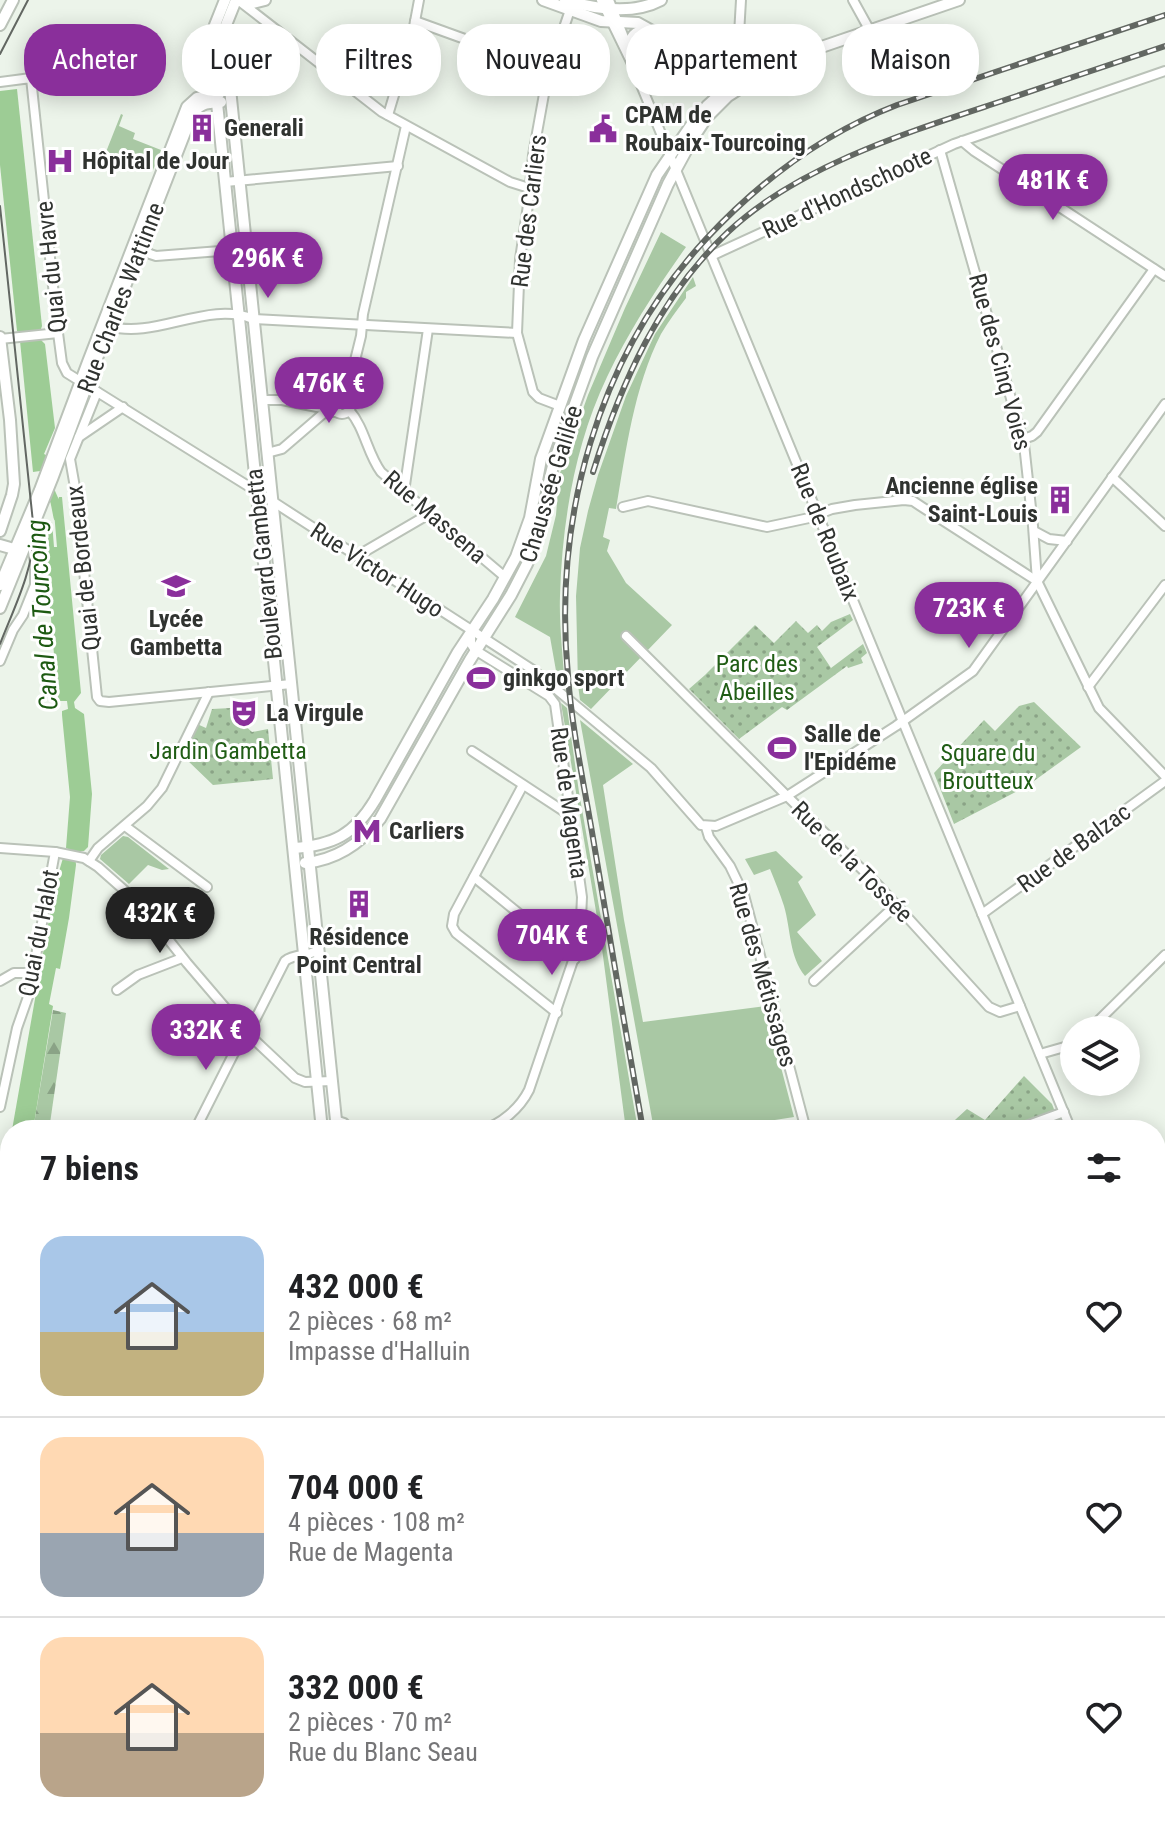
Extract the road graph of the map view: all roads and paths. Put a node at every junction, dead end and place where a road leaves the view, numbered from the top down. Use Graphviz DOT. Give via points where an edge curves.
graph roads {
  1 [pos="13,0"];
  2 [pos="225,0"];
  3 [pos="238,0"];
  4 [pos="265,0"];
  5 [pos="419,0"];
  6 [pos="543,0"];
  7 [pos="661,0"];
  8 [pos="741,0"];
  9 [pos="853,0"];
  10 [pos="959,0"];
  11 [pos="569,4"];
  12 [pos="604,5"];
  13 [pos="415,21"];
  14 [pos="610,22"];
  15 [pos="639,24"];
  16 [pos="740,24"];
  17 [pos="866,24"];
  18 [pos="885,24"];
  19 [pos="0,25"];
  20 [pos="457,36"];
  21 [pos="626,47"];
  22 [pos="626,53"];
  23 [pos="1165,71"];
  24 [pos="0,82"];
  25 [pos="645,96"];
  26 [pos="717,96"];
  27 [pos="728,96"];
  28 [pos="231,97"];
  29 [pos="216,98"];
  30 [pos="388,115"];
  31 [pos="406,126"];
  32 [pos="962,141"];
  33 [pos="940,150"];
  34 [pos="670,157"];
  35 [pos="398,166"];
  36 [pos="675,170"];
  37 [pos="239,181"];
  38 [pos="225,182"];
  39 [pos="529,188"];
  40 [pos="138,244"];
  41 [pos="246,249"];
  42 [pos="232,250"];
  43 [pos="711,256"];
  44 [pos="1154,269"];
  45 [pos="1165,276"];
  46 [pos="238,313"];
  47 [pos="253,319"];
  48 [pos="362,324"];
  49 [pos="109,326"];
  50 [pos="428,329"];
  51 [pos="58,333"];
  52 [pos="517,333"];
  53 [pos="0,338"];
  54 [pos="83,383"];
  55 [pos="97,392"];
  56 [pos="346,397"];
  57 [pos="262,400"];
  58 [pos="334,402"];
  59 [pos="302,404"];
  60 [pos="1165,404"];
  61 [pos="560,406"];
  62 [pos="123,407"];
  63 [pos="349,410"];
  64 [pos="338,412"];
  65 [pos="307,427"];
  66 [pos="79,437"];
  67 [pos="1023,439"];
  68 [pos="267,453"];
  69 [pos="1112,477"];
  70 [pos="402,491"];
  71 [pos="257,492"];
  72 [pos="272,501"];
  73 [pos="623,507"];
  74 [pos="429,514"];
  75 [pos="818,515"];
  76 [pos="1165,526"];
  77 [pos="0,531"];
  78 [pos="1034,531"];
  79 [pos="30,536"];
  80 [pos="1067,541"];
  81 [pos="0,545"];
  82 [pos="19,550"];
  83 [pos="357,556"];
  84 [pos="35,562"];
  85 [pos="505,577"];
  86 [pos="1037,581"];
  87 [pos="0,585"];
  88 [pos="1165,585"];
  89 [pos="0,608"];
  90 [pos="471,630"];
  91 [pos="626,636"];
  92 [pos="483,637"];
  93 [pos="475,650"];
  94 [pos="0,661"];
  95 [pos="291,684"];
  96 [pos="277,685"];
  97 [pos="1088,687"];
  98 [pos="209,692"];
  99 [pos="903,722"];
  100 [pos="472,751"];
  101 [pos="1165,778"];
  102 [pos="523,785"];
  103 [pos="787,796"];
  104 [pos="571,816"];
  105 [pos="125,826"];
  106 [pos="706,827"];
  107 [pos="308,847"];
  108 [pos="0,848"];
  109 [pos="294,848"];
  110 [pos="55,852"];
  111 [pos="89,861"];
  112 [pos="309,862"];
  113 [pos="295,864"];
  114 [pos="474,877"];
  115 [pos="207,887"];
  116 [pos="896,905"];
  117 [pos="982,914"];
  118 [pos="318,950"];
  119 [pos="305,955"];
  120 [pos="182,958"];
  121 [pos="575,959"];
  122 [pos="1164,959"];
  123 [pos="33,973"];
  124 [pos="0,981"];
  125 [pos="814,981"];
  126 [pos="117,990"];
  127 [pos="1020,1006"];
  128 [pos="557,1013"];
  129 [pos="1104,1016"];
  130 [pos="246,1032"];
  131 [pos="1060,1048"];
  132 [pos="1040,1054"];
  133 [pos="332,1081"];
  134 [pos="318,1082"];
  135 [pos="0,1107"];
  136 [pos="1064,1112"];
  137 [pos="200,1120"];
  138 [pos="321,1120"];
  139 [pos="336,1120"];
  140 [pos="501,1120"];
  141 [pos="803,1120"];
  142 [pos="1042,1120"];
  143 [pos="1067,1120"];
  1 -- 19 [label="main road"];
  2 -- 29 [label="main road, Boulevard Gambetta" via="212,37"];
  3 -- 4 [label="main road"];
  3 -- 28 [label="main road, Boulevard Gambetta" via="225,28"];
  3 -- 30 [label="street"];
  5 -- 13 [label="street"];
  6 -- 11 [label="main road"];
  7 -- 12 [label="main road" via="649,6"];
  8 -- 16 [label="street"];
  9 -- 17 [label="street"];
  10 -- 18 [label="main road"];
  11 -- 12 [label="main road"];
  11 -- 14 [label="main road"];
  11 -- 39 [label="street, Rue des Carliers" via="544,94"];
  12 -- 14 [label="street"];
  13 -- 20 [label="street"];
  13 -- 30 [label="street"];
  14 -- 15 [label="main road"];
  14 -- 21 [label="street, Rue de Roubaix"];
  14 -- 22 [label="street, Rue de Roubaix"];
  23 -- 32 [label="street, Rue d'Hondschoote"];
  24 -- 51 [label="street, Quai du Havre" via="31,78"];
  25 -- 34 [label="street, Rue de Roubaix"];
  26 -- 34 [label="main road, Chaussée Galilée"];
  27 -- 36 [label="main road, Chaussée Galilée" via="696,132"];
  28 -- 29 [label="main road, Rue Charles Wattinne"];
  28 -- 37 [label="main road, Boulevard Gambetta"];
  29 -- 38 [label="main road, Boulevard Gambetta"];
  29 -- 40 [label="main road, Rue Charles Wattinne" via="194,99 187,107"];
  30 -- 31 [label="street"];
  31 -- 35 [label="street"];
  31 -- 39 [label="street"];
  32 -- 33 [label="street, Rue d'Hondschoote"];
  32 -- 44 [label="street"];
  33 -- 43 [label="street, Rue d'Hondschoote"];
  33 -- 67 [label="street, Rue des Cinq Voies"];
  34 -- 36 [label="street, Rue de Roubaix"];
  34 -- 61 [label="main road, Chaussée Galilée" via="600,301"];
  35 -- 37 [label="street"];
  35 -- 48 [label="street"];
  36 -- 43 [label="street, Rue de Roubaix"];
  36 -- 92 [label="main road, Chaussée Galilée" via="592,357 554,462 533,551"];
  37 -- 38 [label="street"];
  37 -- 41 [label="main road, Boulevard Gambetta"];
  38 -- 42 [label="main road, Boulevard Gambetta"];
  39 -- 52 [label="street, Rue des Carliers"];
  40 -- 42 [label="street" via="156,256"];
  40 -- 49 [label="main road, Rue Charles Wattinne"];
  40 -- 54 [label="main road, Rue Charles Wattinne"];
  41 -- 42 [label="street"];
  41 -- 47 [label="main road, Boulevard Gambetta"];
  42 -- 46 [label="main road, Boulevard Gambetta"];
  43 -- 75 [label="street, Rue de Roubaix"];
  44 -- 45 [label="street"];
  44 -- 67 [label="street" via="1037,432"];
  46 -- 47 [label="street"];
  46 -- 49 [label="street" via="136,328"];
  46 -- 71 [label="main road, Boulevard Gambetta"];
  47 -- 48 [label="street"];
  47 -- 57 [label="main road, Boulevard Gambetta"];
  48 -- 50 [label="street"];
  48 -- 56 [label="street"];
  49 -- 54 [label="main road, Rue Charles Wattinne"];
  50 -- 52 [label="street"];
  50 -- 70 [label="street"];
  51 -- 53 [label="street"];
  51 -- 54 [label="street, Quai du Havre" via="63,367"];
  52 -- 61 [label="street, Rue des Carliers" via="533,392"];
  53 -- 77 [label="main road" via="14,490"];
  54 -- 55 [label="street, Rue Victor Hugo"];
  54 -- 79 [label="main road, Rue Charles Wattinne"];
  54 -- 82 [label="main road, Rue Charles Wattinne"];
  55 -- 62 [label="street, Rue Victor Hugo"];
  55 -- 66 [label="street, Quai de Bordeaux"];
  56 -- 58 [label="street"];
  56 -- 63 [label="street"];
  57 -- 59 [label="street"];
  57 -- 68 [label="main road, Boulevard Gambetta"];
  58 -- 59 [label="street" via="322,408"];
  58 -- 64 [label="street"];
  59 -- 65 [label="street" via="310,413"];
  60 -- 69 [label="street"];
  61 -- 85 [label="main road, Chaussée Galilée" via="520,549"];
  62 -- 66 [label="street"];
  62 -- 71 [label="street, Rue Victor Hugo"];
  63 -- 64 [label="street"];
  63 -- 70 [label="street, Rue Massena" via="378,468"];
  64 -- 65 [label="street" via="325,412"];
  65 -- 68 [label="street" via="282,449"];
  66 -- 98 [label="street, Quai de Bordeaux" via="70,459 96,694 109,702"];
  67 -- 78 [label="street, Rue des Cinq Voies"];
  68 -- 72 [label="main road, Boulevard Gambetta"];
  69 -- 76 [label="street"];
  69 -- 80 [label="street"];
  70 -- 74 [label="street, Rue Massena"];
  71 -- 72 [label="street, Rue Victor Hugo"];
  71 -- 96 [label="main road, Boulevard Gambetta"];
  72 -- 83 [label="street, Rue Victor Hugo"];
  72 -- 95 [label="main road, Boulevard Gambetta"];
  73 -- 75 [label="street" via="648,501 767,527"];
  74 -- 83 [label="street"];
  74 -- 85 [label="street, Rue Massena"];
  75 -- 86 [label="street" via="913,501"];
  75 -- 99 [label="street, Rue de Roubaix"];
  78 -- 80 [label="street"];
  78 -- 86 [label="street, Rue des Cinq Voies"];
  79 -- 82 [label="main road, Rue Charles Wattinne"];
  79 -- 84 [label="street"];
  80 -- 86 [label="street"];
  81 -- 82 [label="main road"];
  82 -- 84 [label="street"];
  82 -- 87 [label="main road"];
  82 -- 89 [label="main road"];
  83 -- 90 [label="street, Rue Victor Hugo"];
  84 -- 94 [label="street" via="34,587"];
  85 -- 90 [label="main road, Chaussée Galilée"];
  86 -- 97 [label="street, Rue des Cinq Voies"];
  86 -- 99 [label="street" via="973,671"];
  88 -- 97 [label="street"];
  90 -- 92 [label="street, Rue Victor Hugo"];
  90 -- 93 [label="street"];
  90 -- 107 [label="main road, Chaussée Galilée" via="362,819 337,838"];
  91 -- 103 [label="street"];
  92 -- 93 [label="main road, Chaussée Galilée"];
  92 -- 106 [label="street" via="547,681 645,762"];
  93 -- 104 [label="street, Rue de Magenta" via="554,701"];
  93 -- 112 [label="main road, Chaussée Galilée" via="380,819 349,848"];
  95 -- 96 [label="street"];
  95 -- 107 [label="main road, Boulevard Gambetta"];
  96 -- 98 [label="street"];
  96 -- 109 [label="main road, Boulevard Gambetta"];
  97 -- 101 [label="street, Rue des Cinq Voies" via="1104,714"];
  98 -- 105 [label="street" via="162,788"];
  99 -- 103 [label="street"];
  99 -- 117 [label="street, Rue de Roubaix"];
  100 -- 102 [label="street"];
  101 -- 117 [label="street, Rue de Balzac"];
  102 -- 104 [label="street"];
  102 -- 114 [label="street"];
  103 -- 106 [label="street, Rue de la Tossée"];
  103 -- 116 [label="street, Rue de la Tossée"];
  104 -- 121 [label="street, Rue de Magenta" via="583,901"];
  105 -- 111 [label="street"];
  105 -- 115 [label="street"];
  106 -- 141 [label="street, Rue des Métissages" via="744,895"];
  107 -- 109 [label="main road, Chaussée Galilée"];
  107 -- 112 [label="main road, Boulevard Gambetta"];
  108 -- 110 [label="street"];
  109 -- 113 [label="main road, Boulevard Gambetta"];
  110 -- 111 [label="street"];
  110 -- 123 [label="street, Quai du Halot"];
  111 -- 120 [label="street" via="141,905"];
  112 -- 113 [label="main road, Chaussée Galilée"];
  112 -- 118 [label="main road, Boulevard Gambetta"];
  113 -- 119 [label="main road, Boulevard Gambetta"];
  114 -- 121 [label="street"];
  114 -- 128 [label="street" via="452,918 454,929"];
  116 -- 125 [label="street"];
  116 -- 127 [label="street, Rue de la Tossée" via="989,1007 1000,1012"];
  117 -- 127 [label="street, Rue de Roubaix"];
  118 -- 119 [label="street"];
  118 -- 133 [label="main road, Boulevard Gambetta"];
  119 -- 130 [label="street" via="285,961"];
  119 -- 134 [label="main road, Boulevard Gambetta"];
  120 -- 126 [label="street" via="134,977"];
  120 -- 130 [label="street"];
  121 -- 128 [label="street, Rue de Magenta"];
  122 -- 129 [label="street"];
  123 -- 124 [label="street" via="14,973"];
  123 -- 135 [label="street, Quai du Halot"];
  127 -- 132 [label="street, Rue de Roubaix"];
  128 -- 140 [label="street, Rue de Magenta" via="525,1097"];
  130 -- 134 [label="street" via="295,1078"];
  130 -- 137 [label="street"];
  131 -- 132 [label="street"];
  132 -- 136 [label="street, Rue de Roubaix"];
  133 -- 134 [label="street"];
  133 -- 139 [label="main road, Boulevard Gambetta"];
  134 -- 138 [label="main road, Boulevard Gambetta"];
  136 -- 142 [label="street"];
  136 -- 143 [label="street, Rue de Roubaix"];
}
